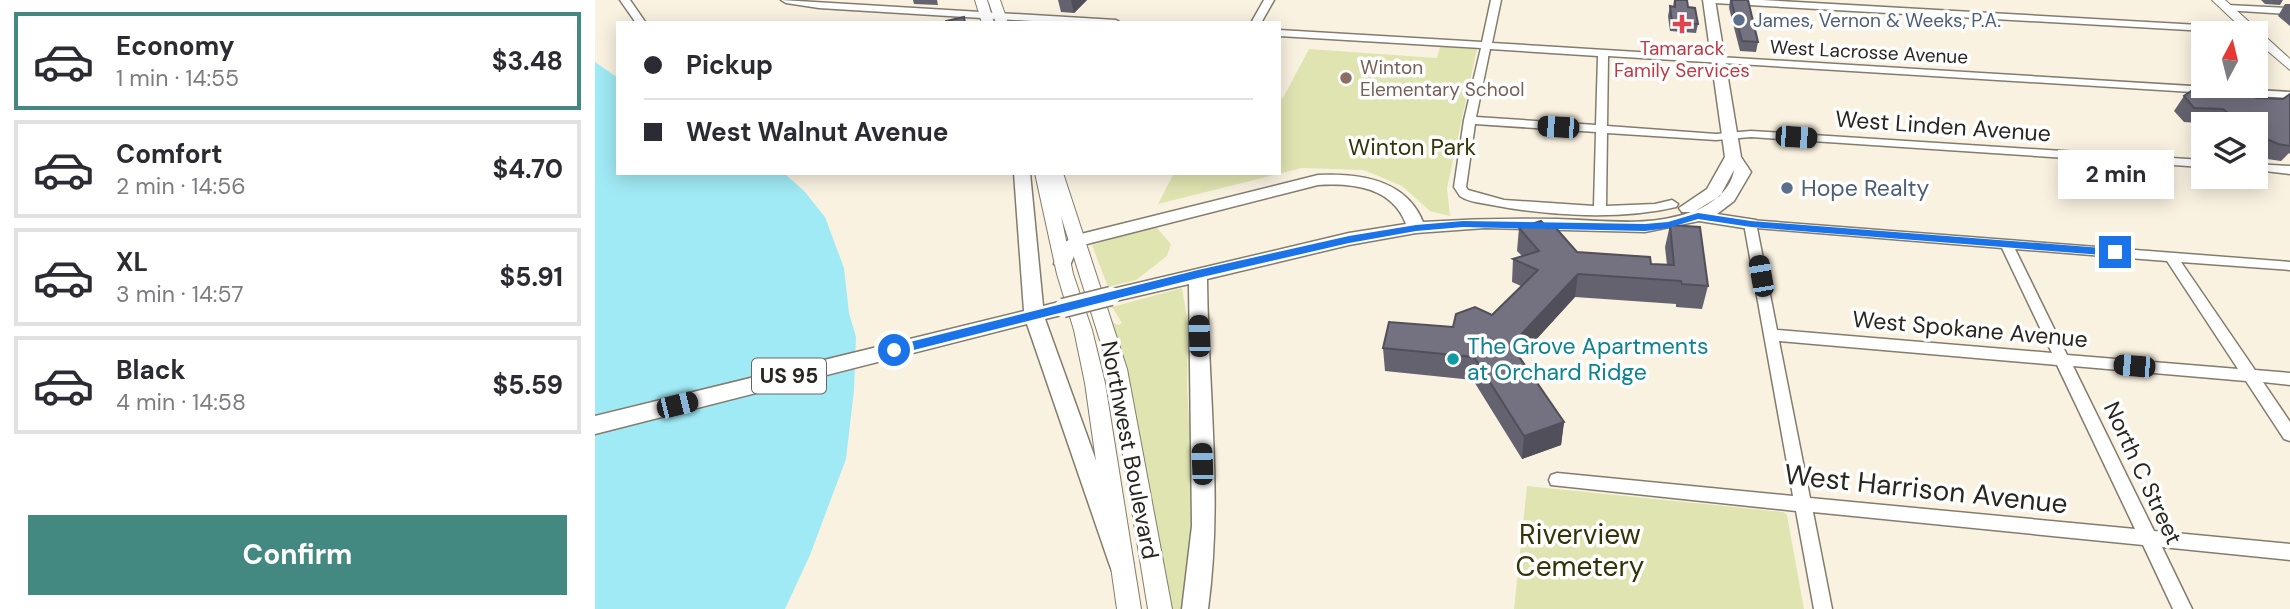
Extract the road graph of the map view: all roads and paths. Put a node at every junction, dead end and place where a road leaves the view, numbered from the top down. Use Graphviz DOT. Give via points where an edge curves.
graph roads {
  1 [pos="625,0"];
  2 [pos="786,0"];
  3 [pos="981,0"];
  4 [pos="995,0"];
  5 [pos="1269,0"];
  6 [pos="1496,0"];
  7 [pos="1709,0"];
  8 [pos="1714,0"];
  9 [pos="2222,4"];
  10 [pos="2290,11"];
  11 [pos="987,19"];
  12 [pos="1001,19"];
  13 [pos="640,21"];
  14 [pos="1058,21"];
  15 [pos="1257,21"];
  16 [pos="2241,21"];
  17 [pos="2191,29"];
  18 [pos="1281,33"];
  19 [pos="1485,46"];
  20 [pos="2268,46"];
  21 [pos="1603,54"];
  22 [pos="1719,61"];
  23 [pos="2290,66"];
  24 [pos="2290,95"];
  25 [pos="1470,120"];
  26 [pos="1602,130"];
  27 [pos="1732,136"];
  28 [pos="1733,157"];
  29 [pos="2191,163"];
  30 [pos="2268,168"];
  31 [pos="2290,170"];
  32 [pos="1022,175"];
  33 [pos="1043,175"];
  34 [pos="1056,175"];
  35 [pos="1726,200"];
  36 [pos="1672,204"];
  37 [pos="1600,209"];
  38 [pos="1698,216"];
  39 [pos="1538,224"];
  40 [pos="1751,224"];
  41 [pos="1416,228"];
  42 [pos="1077,241"];
  43 [pos="2006,243"];
  44 [pos="2171,257"];
  45 [pos="1063,264"];
  46 [pos="2290,266"];
  47 [pos="1198,274"];
  48 [pos="1034,315"];
  49 [pos="1772,335"];
  50 [pos="2063,360"];
  51 [pos="2251,376"];
  52 [pos="2290,379"];
  53 [pos="595,425"];
  54 [pos="2290,435"];
  55 [pos="1557,480"];
  56 [pos="1803,503"];
  57 [pos="2148,538"];
  58 [pos="2290,552"];
  59 [pos="1121,563"];
  60 [pos="1129,609"];
  61 [pos="1160,609"];
  62 [pos="1195,609"];
  63 [pos="1823,609"];
  64 [pos="2183,609"];
  1 -- 13 [label="street"];
  2 -- 11 [label="street"];
  3 -- 11 [label="main road"];
  4 -- 12 [label="main road"];
  5 -- 15 [label="street"];
  6 -- 19 [label="street"];
  7 -- 22 [label="highway"];
  8 -- 17 [label="street"];
  9 -- 10 [label="street"];
  9 -- 16 [label="main road"];
  11 -- 12 [label="street"];
  12 -- 14 [label="street"];
  18 -- 19 [label="street, West Lacrosse Avenue"];
  19 -- 21 [label="street, West Lacrosse Avenue"];
  19 -- 25 [label="street"];
  20 -- 23 [label="main road"];
  21 -- 22 [label="street, West Lacrosse Avenue"];
  21 -- 26 [label="street"];
  22 -- 24 [label="street, West Lacrosse Avenue"];
  22 -- 27 [label="highway"];
  25 -- 26 [label="street, West Linden Avenue"];
  25 -- 37 [label="street" via="1460,187 1464,193 1488,201"];
  26 -- 27 [label="street, West Linden Avenue"];
  26 -- 37 [label="street"];
  27 -- 28 [label="highway"];
  27 -- 29 [label="street, West Linden Avenue"];
  28 -- 35 [label="highway" via="1743,172"];
  28 -- 39 [label="highway, US 95" via="1714,192 1684,210 1661,216 1565,218"];
  30 -- 31 [label="street"];
  32 -- 48 [label="highway"];
  33 -- 45 [label="main road, Northwest Boulevard"];
  34 -- 42 [label="main road, Northwest Boulevard"];
  35 -- 38 [label="highway, US 95"];
  35 -- 40 [label="highway" via="1732,212"];
  36 -- 37 [label="street"];
  38 -- 39 [label="highway, US 95" via="1645,228"];
  38 -- 40 [label="highway"];
  39 -- 41 [label="highway, US 95"];
  40 -- 43 [label="street"];
  40 -- 49 [label="street"];
  41 -- 42 [label="highway" via="1413,213 1386,189 1356,180 1326,179"];
  41 -- 47 [label="highway, US 95"];
  42 -- 45 [label="highway" via="1067,248"];
  42 -- 61 [label="main road, Northwest Boulevard" via="1118,369"];
  43 -- 44 [label="street"];
  43 -- 50 [label="street, North C Street"];
  44 -- 46 [label="street"];
  44 -- 51 [label="street"];
  45 -- 59 [label="main road, Northwest Boulevard" via="1095,383"];
  47 -- 48 [label="highway, US 95, bridge"];
  47 -- 62 [label="highway" via="1204,525"];
  48 -- 53 [label="highway, US 95"];
  48 -- 59 [label="highway"];
  49 -- 50 [label="street, West Spokane Avenue"];
  49 -- 56 [label="street"];
  50 -- 51 [label="street, West Spokane Avenue"];
  50 -- 57 [label="street, North C Street"];
  51 -- 52 [label="street, West Spokane Avenue"];
  51 -- 54 [label="street"];
  55 -- 56 [label="street, West Harrison Avenue"];
  56 -- 57 [label="street, West Harrison Avenue"];
  56 -- 63 [label="street"];
  57 -- 58 [label="street, West Harrison Avenue"];
  57 -- 64 [label="street, North C Street"];
  59 -- 60 [label="main road, Northwest Boulevard"];
}
